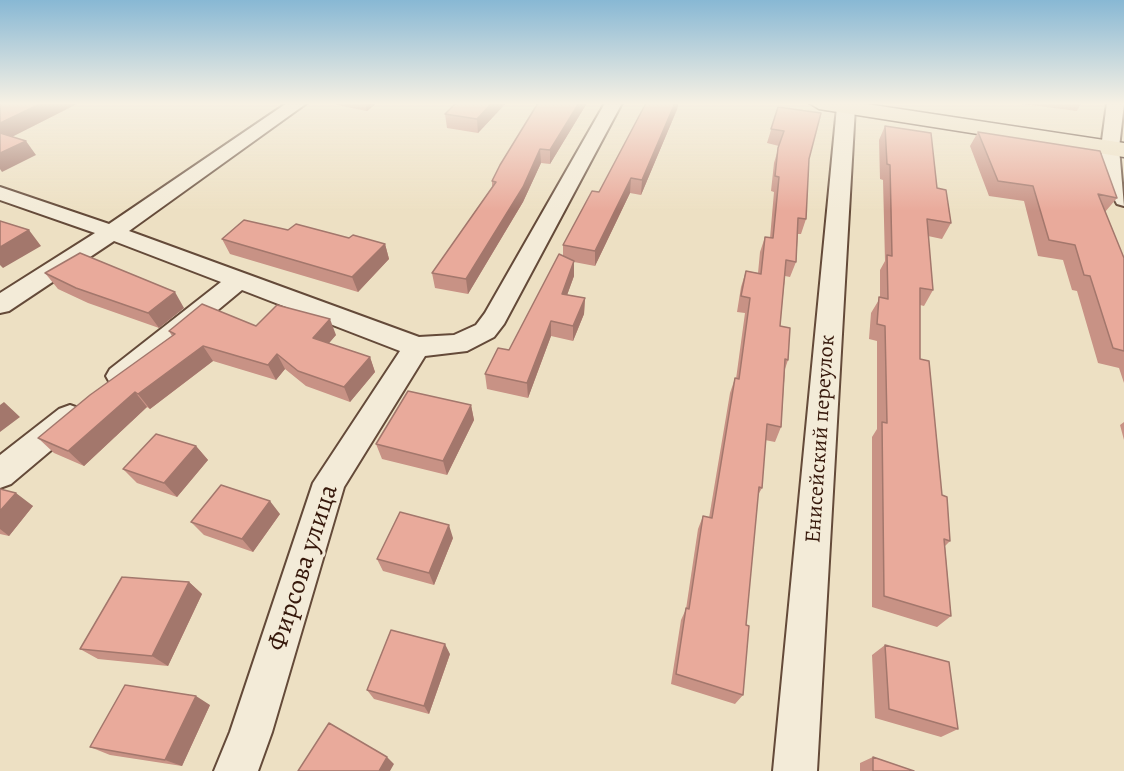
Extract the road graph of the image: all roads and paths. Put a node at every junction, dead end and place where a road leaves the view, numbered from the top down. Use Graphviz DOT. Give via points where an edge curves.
graph roads {
  1 [pos="247,139"];
  2 [pos="594,139"];
  3 [pos="831,139"];
  4 [pos="1052,139"];
  5 [pos="1117,149"];
  6 [pos="0,193"];
  7 [pos="1124,200"];
  8 [pos="112,232"];
  9 [pos="240,279"];
  10 [pos="0,304"];
  11 [pos="417,347"];
  12 [pos="0,474"];
  13 [pos="236,771"];
  14 [pos="795,771"];
  1 -- 8 [label="street"];
  2 -- 11 [label="street" via="485,331 458,345"];
  3 -- 14 [label="street, Енисейский переулок"];
  4 -- 5 [label="main road"];
  5 -- 7 [label="street" via="1114,180"];
  6 -- 8 [label="street"];
  8 -- 9 [label="street"];
  8 -- 10 [label="street"];
  9 -- 11 [label="street"];
  9 -- 12 [label="street"];
  11 -- 13 [label="street, Фирсова улица" via="329,483"];
}
